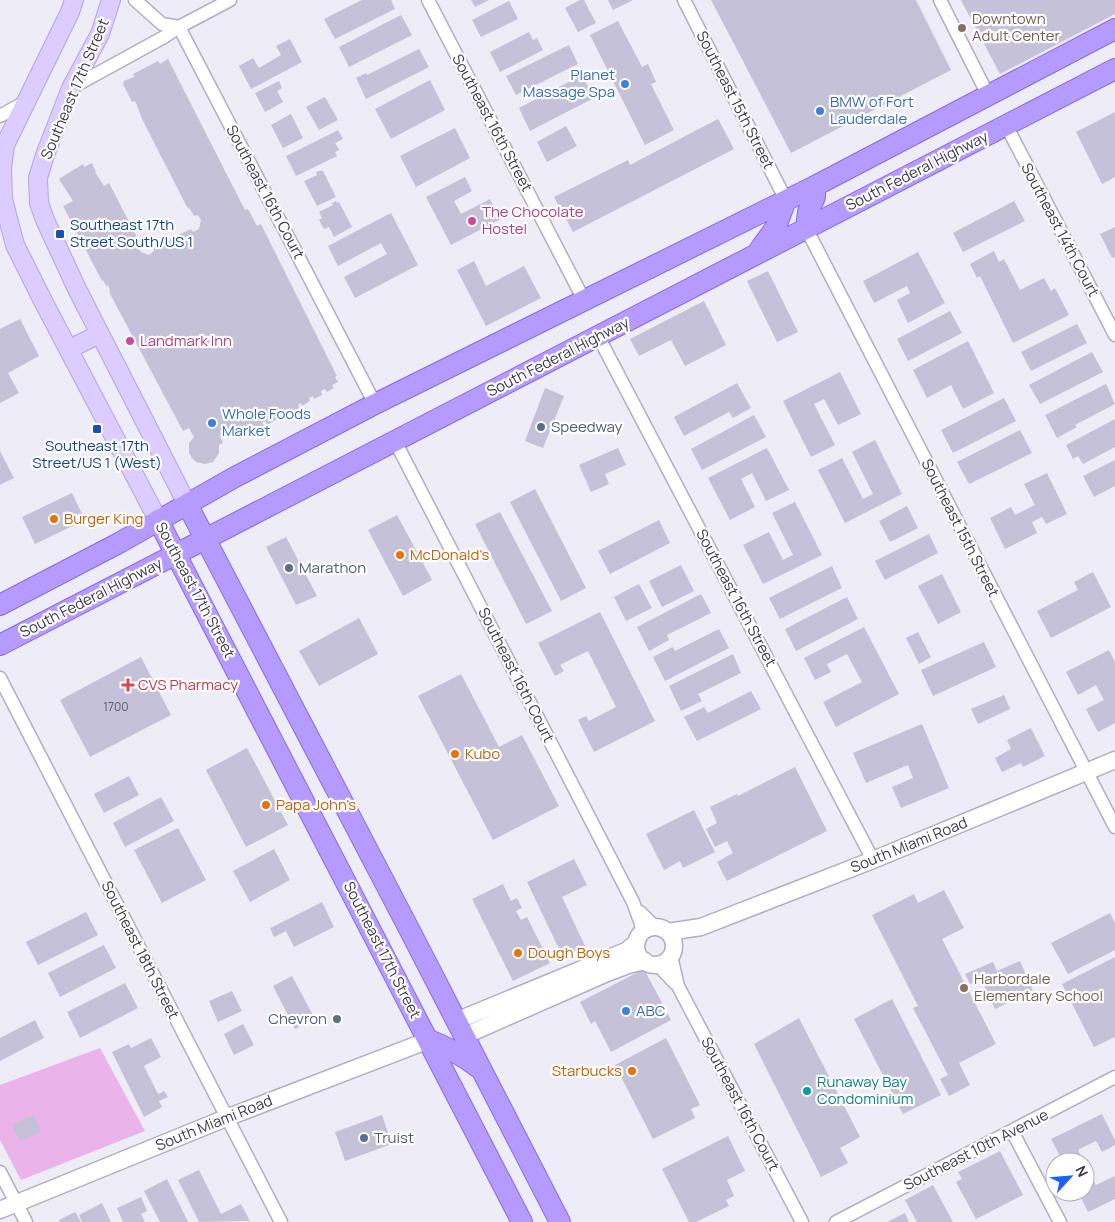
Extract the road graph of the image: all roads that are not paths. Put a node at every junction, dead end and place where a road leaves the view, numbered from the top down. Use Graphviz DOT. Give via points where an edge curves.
graph roads {
  1 [pos="74,0"];
  2 [pos="111,0"];
  3 [pos="135,0"];
  4 [pos="230,0"];
  5 [pos="428,0"];
  6 [pos="684,0"];
  7 [pos="940,0"];
  8 [pos="179,27"];
  9 [pos="1115,29"];
  10 [pos="1115,69"];
  11 [pos="71,88"];
  12 [pos="988,95"];
  13 [pos="24,102"];
  14 [pos="0,116"];
  15 [pos="1006,125"];
  16 [pos="815,186"];
  17 [pos="786,200"];
  18 [pos="0,221"];
  19 [pos="806,228"];
  20 [pos="16,245"];
  21 [pos="756,255"];
  22 [pos="584,300"];
  23 [pos="100,334"];
  24 [pos="1115,335"];
  25 [pos="598,336"];
  26 [pos="69,349"];
  27 [pos="375,404"];
  28 [pos="396,441"];
  29 [pos="187,504"];
  30 [pos="158,520"];
  31 [pos="205,538"];
  32 [pos="177,554"];
  33 [pos="0,605"];
  34 [pos="0,645"];
  35 [pos="0,678"];
  36 [pos="1115,760"];
  37 [pos="1087,773"];
  38 [pos="1115,827"];
  39 [pos="873,860"];
  40 [pos="656,946"];
  41 [pos="460,1028"];
  42 [pos="429,1040"];
  43 [pos="482,1070"];
  44 [pos="1115,1077"];
  45 [pos="226,1118"];
  46 [pos="1012,1131"];
  47 [pos="0,1172"];
  48 [pos="16,1204"];
  49 [pos="0,1210"];
  50 [pos="26,1222"];
  51 [pos="281,1222"];
  52 [pos="522,1222"];
  53 [pos="560,1222"];
  54 [pos="802,1222"];
  55 [pos="836,1222"];
  56 [pos="1060,1222"];
  1 -- 13 [label="main road, Southeast 17th Street"];
  2 -- 11 [label="main road, Southeast 17th Street" via="100,34"];
  3 -- 8 [label="street" via="162,24"];
  4 -- 8 [label="street"];
  5 -- 22 [label="street, Southeast 16th Street"];
  6 -- 17 [label="street, Southeast 15th Street"];
  7 -- 12 [label="street"];
  8 -- 11 [label="street"];
  8 -- 27 [label="street, Southeast 16th Court"];
  9 -- 12 [label="main road"];
  10 -- 15 [label="main road, South Federal Highway"];
  11 -- 23 [label="main road, Southeast 17th Street" via="44,155 38,178 39,203 52,238"];
  12 -- 16 [label="main road"];
  13 -- 14 [label="street"];
  13 -- 20 [label="main road, Southeast 17th Street" via="5,144 2,169 3,199"];
  15 -- 19 [label="main road, South Federal Highway"];
  15 -- 24 [label="street, Southeast 14th Court"];
  16 -- 17 [label="main road"];
  16 -- 19 [label="main road" via="815,198 808,212"];
  17 -- 21 [label="main road" via="776,227"];
  17 -- 22 [label="main road"];
  18 -- 20 [label="main road"];
  19 -- 21 [label="main road, South Federal Highway"];
  19 -- 37 [label="street, Southeast 15th Street"];
  20 -- 26 [label="main road, Southeast 17th Street"];
  21 -- 25 [label="main road, South Federal Highway"];
  22 -- 27 [label="main road"];
  23 -- 26 [label="main road"];
  23 -- 29 [label="main road, Southeast 17th Street"];
  25 -- 28 [label="main road, South Federal Highway"];
  25 -- 39 [label="street, Southeast 16th Street"];
  26 -- 30 [label="main road, Southeast 17th Street"];
  27 -- 29 [label="main road"];
  28 -- 31 [label="main road, South Federal Highway"];
  28 -- 40 [label="street, Southeast 16th Court"];
  29 -- 30 [label="main road"];
  29 -- 31 [label="main road, Southeast 17th Street"];
  30 -- 32 [label="main road, Southeast 17th Street"];
  30 -- 33 [label="main road"];
  31 -- 32 [label="main road, South Federal Highway"];
  31 -- 41 [label="main road, Southeast 17th Street"];
  32 -- 34 [label="main road, South Federal Highway"];
  32 -- 42 [label="main road, Southeast 17th Street"];
  35 -- 45 [label="street, Southeast 18th Street"];
  36 -- 37 [label="street, South Miami Road"];
  37 -- 38 [label="street, Southeast 15th Street"];
  37 -- 39 [label="street, South Miami Road"];
  39 -- 40 [label="street, South Miami Road"];
  40 -- 41 [label="street, South Miami Road" via="628,965"];
  40 -- 54 [label="street, Southeast 16th Court"];
  41 -- 43 [label="main road, Southeast 17th Street"];
  42 -- 43 [label="main road" via="457,1052"];
  42 -- 45 [label="street, South Miami Road"];
  42 -- 52 [label="main road, Southeast 17th Street"];
  43 -- 53 [label="main road, Southeast 17th Street"];
  44 -- 46 [label="street, Southeast 10th Avenue"];
  45 -- 48 [label="street, South Miami Road"];
  45 -- 51 [label="street, Southeast 18th Street"];
  46 -- 55 [label="street, Southeast 10th Avenue"];
  46 -- 56 [label="street"];
  47 -- 48 [label="street"];
  48 -- 49 [label="street, South Miami Road"];
  48 -- 50 [label="street"];
}
